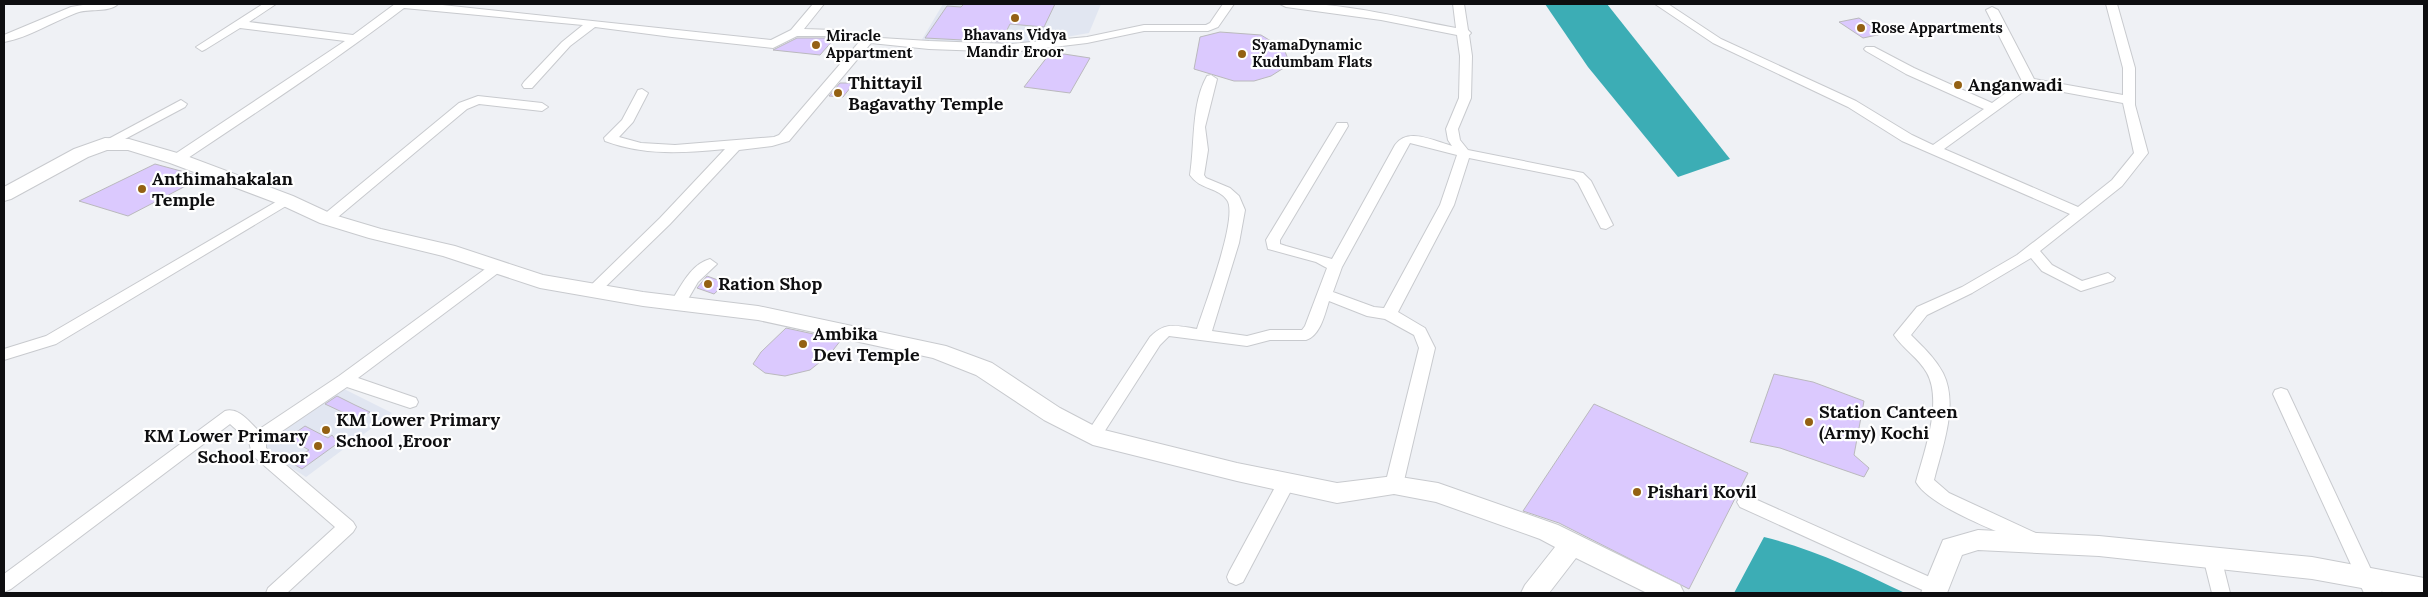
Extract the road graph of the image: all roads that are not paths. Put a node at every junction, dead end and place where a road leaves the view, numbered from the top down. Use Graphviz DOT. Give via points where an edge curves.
graph roads {
  1 [pos="112,4"];
  2 [pos="270,4"];
  3 [pos="402,4"];
  4 [pos="819,4"];
  5 [pos="1228,4"];
  6 [pos="1286,4"];
  7 [pos="1459,4"];
  8 [pos="1661,4"];
  9 [pos="2112,4"];
  10 [pos="1992,10"];
  11 [pos="593,23"];
  12 [pos="238,24"];
  13 [pos="795,32"];
  14 [pos="1465,32"];
  15 [pos="4,38"];
  16 [pos="357,39"];
  17 [pos="868,39"];
  18 [pos="202,47"];
  19 [pos="1870,49"];
  20 [pos="1211,79"];
  21 [pos="2029,82"];
  22 [pos="528,85"];
  23 [pos="642,93"];
  24 [pos="2129,100"];
  25 [pos="181,104"];
  26 [pos="542,107"];
  27 [pos="1993,108"];
  28 [pos="1342,126"];
  29 [pos="105,144"];
  30 [pos="741,144"];
  31 [pos="1934,150"];
  32 [pos="1464,153"];
  33 [pos="177,159"];
  34 [pos="4,195"];
  35 [pos="286,200"];
  36 [pos="2080,213"];
  37 [pos="327,219"];
  38 [pos="1606,225"];
  39 [pos="2032,250"];
  40 [pos="710,264"];
  41 [pos="497,267"];
  42 [pos="1335,267"];
  43 [pos="2108,278"];
  44 [pos="592,292"];
  45 [pos="1324,294"];
  46 [pos="679,302"];
  47 [pos="1388,314"];
  48 [pos="1203,334"];
  49 [pos="4,355"];
  50 [pos="345,380"];
  51 [pos="2281,394"];
  52 [pos="410,402"];
  53 [pos="1093,436"];
  54 [pos="257,440"];
  55 [pos="1286,483"];
  56 [pos="1394,485"];
  57 [pos="1746,502"];
  58 [pos="1572,543"];
  59 [pos="2040,543"];
  60 [pos="2212,557"];
  61 [pos="1236,577"];
  62 [pos="4,584"];
  63 [pos="2369,586"];
  64 [pos="2424,589"];
  65 [pos="1935,591"];
  66 [pos="274,593"];
  67 [pos="1534,593"];
  68 [pos="1671,593"];
  69 [pos="2221,593"];
  1 -- 15 [label="street" via="75,9"];
  2 -- 12 [label="street"];
  3 -- 11 [label="street"];
  3 -- 16 [label="street"];
  4 -- 13 [label="street"];
  5 -- 17 [label="street" via="1214,25 1208,28 1144,28 1087,40 1011,48"];
  6 -- 14 [label="street"];
  7 -- 14 [label="street"];
  8 -- 31 [label="street" via="1717,41 1852,104 1907,138"];
  9 -- 24 [label="street" via="2129,68"];
  10 -- 21 [label="street"];
  11 -- 13 [label="street" via="773,44"];
  11 -- 22 [label="street" via="566,44"];
  12 -- 16 [label="street"];
  12 -- 18 [label="street"];
  13 -- 17 [label="street" via="834,33"];
  14 -- 32 [label="street" via="1465,98 1452,129 1454,140"];
  16 -- 33 [label="street"];
  17 -- 30 [label="street" via="784,138"];
  19 -- 27 [label="street" via="1910,71"];
  20 -- 48 [label="street" via="1199,127 1201,150 1197,174 1201,181 1225,191 1234,199 1238,210 1232,243"];
  21 -- 24 [label="street"];
  21 -- 27 [label="street"];
  23 -- 30 [label="street" via="627,122 610,138 622,144 665,148"];
  24 -- 36 [label="street" via="2141,153 2116,183"];
  25 -- 29 [label="street"];
  26 -- 37 [label="street" via="478,100 463,106"];
  27 -- 31 [label="street"];
  28 -- 42 [label="street" via="1273,240 1273,246 1319,256"];
  29 -- 33 [label="street" via="129,145"];
  29 -- 34 [label="street" via="81,153"];
  30 -- 44 [label="street" via="734,147"];
  31 -- 36 [label="street"];
  32 -- 38 [label="street" via="1578,176 1584,181"];
  32 -- 42 [label="street" via="1413,139 1406,140"];
  32 -- 47 [label="street" via="1447,204"];
  33 -- 35 [label="street"];
  35 -- 37 [label="street"];
  35 -- 49 [label="street" via="51,340"];
  36 -- 39 [label="street"];
  37 -- 41 [label="street"];
  39 -- 43 [label="street" via="2047,268 2081,286"];
  39 -- 59 [label="street" via="1967,290 1922,311 1902,335 1938,379 1941,419 1925,482 1943,498"];
  40 -- 46 [label="street" via="692,279"];
  41 -- 44 [label="street" via="540,281"];
  41 -- 50 [label="street"];
  42 -- 45 [label="street"];
  44 -- 46 [label="street"];
  45 -- 47 [label="street" via="1372,312"];
  45 -- 48 [label="street" via="1312,328 1306,335 1270,335 1248,341"];
  46 -- 53 [label="street" via="758,313 938,351 984,369 1052,414"];
  47 -- 56 [label="street" via="1420,332 1427,348"];
  48 -- 53 [label="street" via="1165,331 1155,341"];
  50 -- 52 [label="street"];
  50 -- 54 [label="street"];
  51 -- 63 [label="street"];
  53 -- 55 [label="street"];
  54 -- 62 [label="street" via="232,415"];
  54 -- 66 [label="street" via="258,451 348,527"];
  55 -- 56 [label="street" via="1336,493"];
  55 -- 61 [label="street"];
  56 -- 58 [label="street" via="1471,503"];
  57 -- 65 [label="street"];
  58 -- 67 [label="street"];
  58 -- 68 [label="street"];
  59 -- 60 [label="street"];
  59 -- 65 [label="street" via="1978,540 1952,547"];
  60 -- 63 [label="street" via="2312,568"];
  60 -- 69 [label="street"];
  63 -- 64 [label="street"];
}
